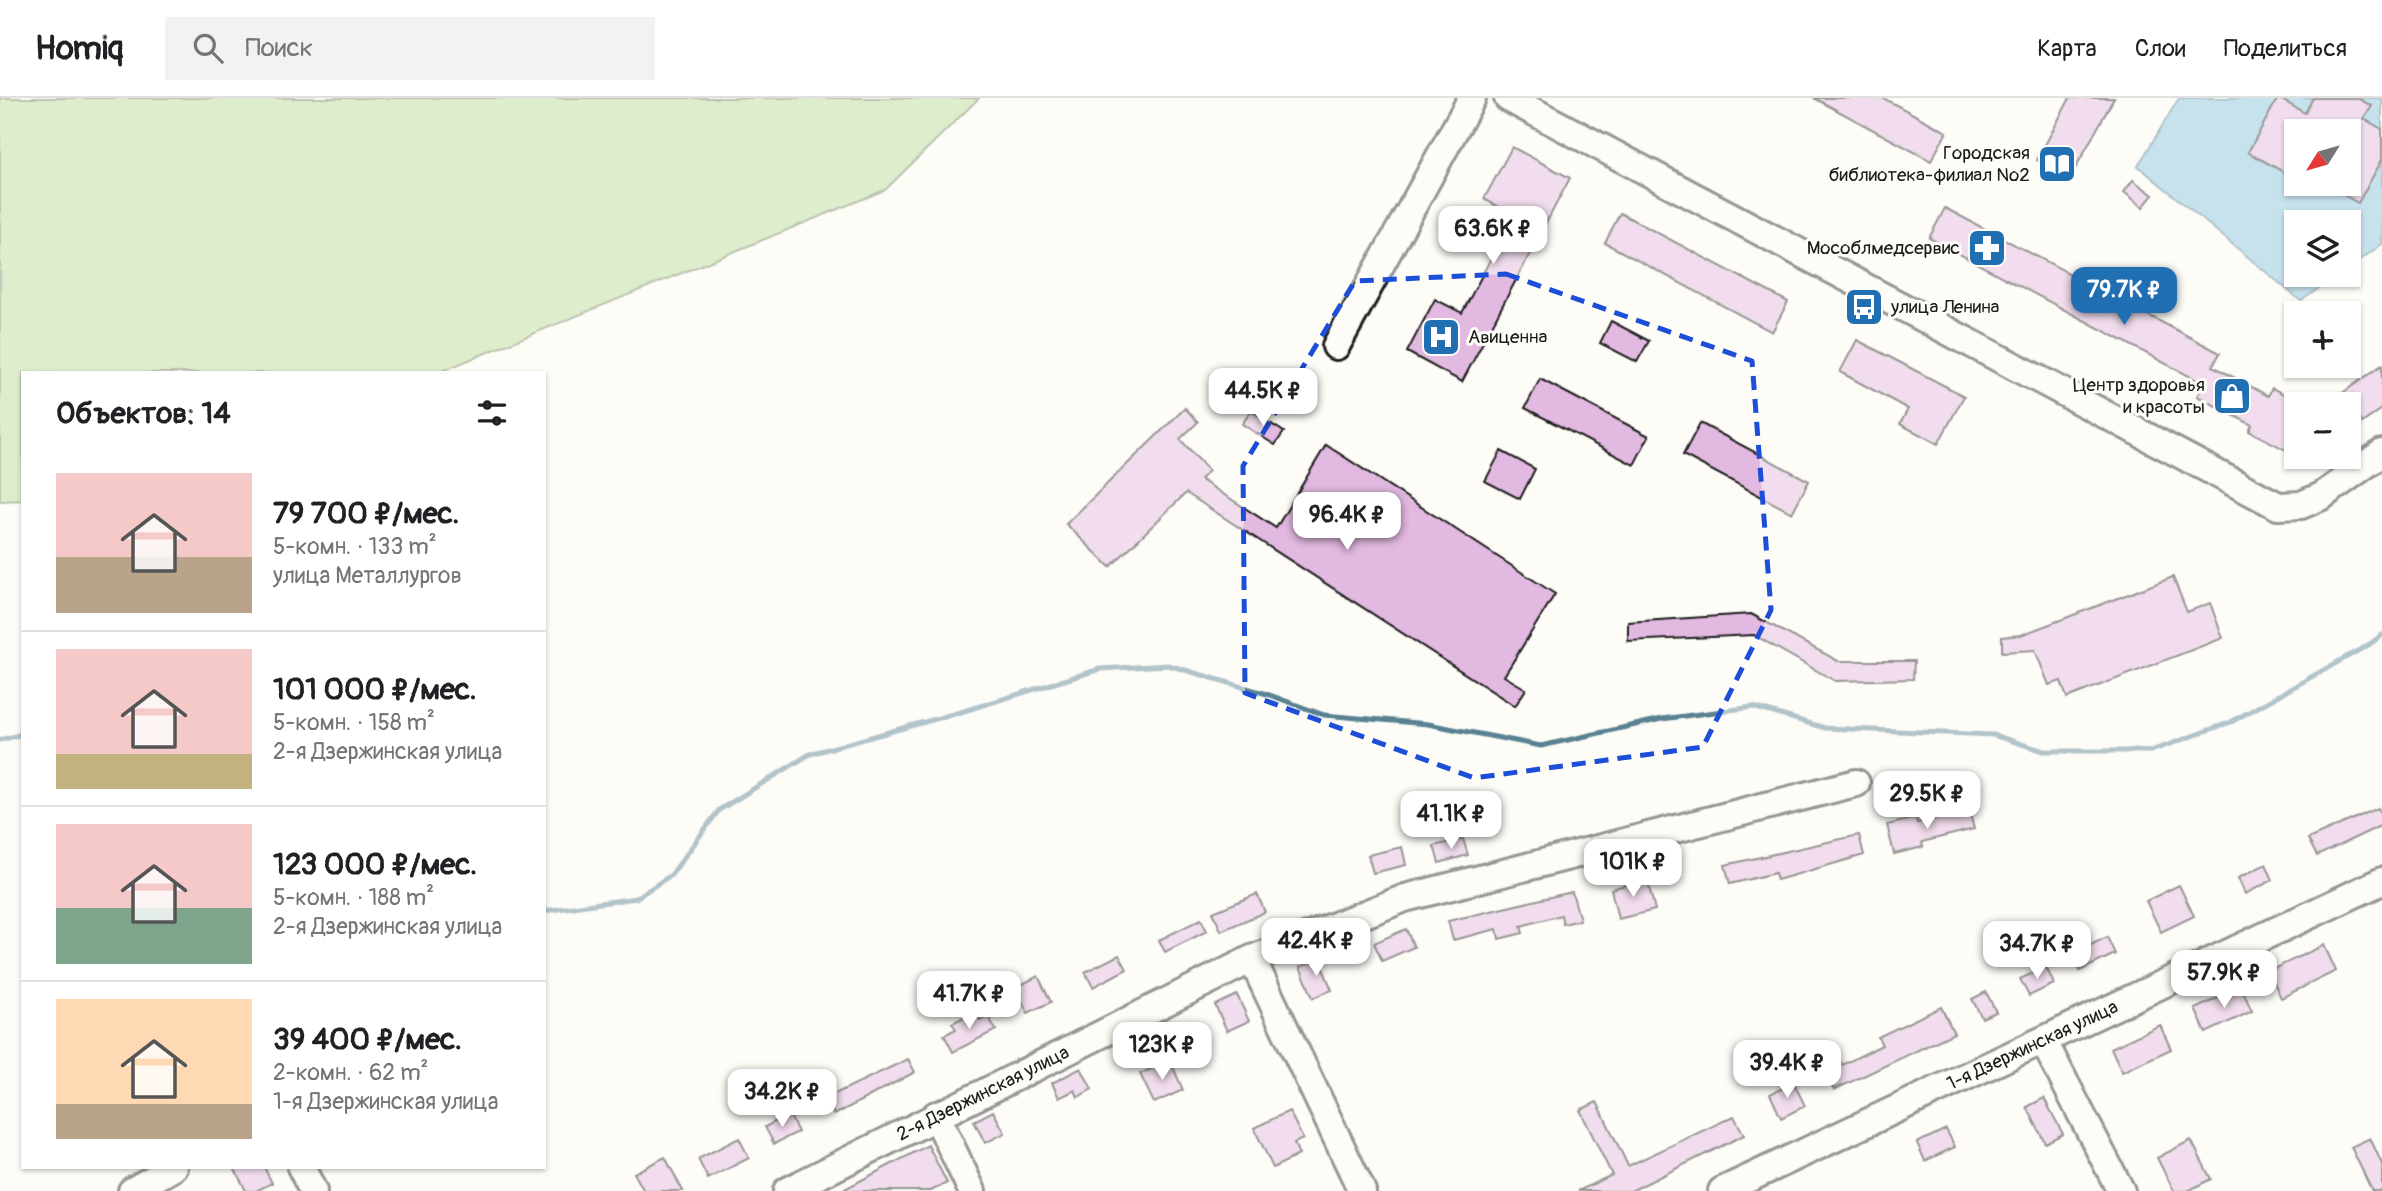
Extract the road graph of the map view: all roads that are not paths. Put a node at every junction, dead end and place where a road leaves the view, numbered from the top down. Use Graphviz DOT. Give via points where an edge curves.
graph roads {
  1 [pos="1472,98"];
  2 [pos="1508,98"];
  3 [pos="1336,346"];
  4 [pos="2382,453"];
  5 [pos="1856,783"];
  6 [pos="2382,881"];
  7 [pos="1252,959"];
  8 [pos="2044,1042"];
  9 [pos="936,1115"];
  10 [pos="170,1169"];
  11 [pos="302,1169"];
  12 [pos="1758,1183"];
  13 [pos="132,1191"];
  14 [pos="313,1191"];
  15 [pos="787,1191"];
  16 [pos="972,1191"];
  17 [pos="1362,1191"];
  18 [pos="1722,1191"];
  19 [pos="2121,1191"];
  1 -- 3 [label="street"];
  2 -- 4 [label="street" via="2278,506 2301,505 2322,496"];
  5 -- 7 [label="street, 2-я Дзержинская улица" via="1405,898"];
  6 -- 8 [label="street, 1-я Дзержинская улица"];
  7 -- 9 [label="street, 2-я Дзержинская улица"];
  7 -- 17 [label="street"];
  8 -- 12 [label="street, 1-я Дзержинская улица"];
  8 -- 19 [label="street"];
  9 -- 15 [label="street, 2-я Дзержинская улица"];
  9 -- 16 [label="street"];
  10 -- 13 [label="street"];
  11 -- 14 [label="street"];
  12 -- 18 [label="street, 1-я Дзержинская улица"];
}
